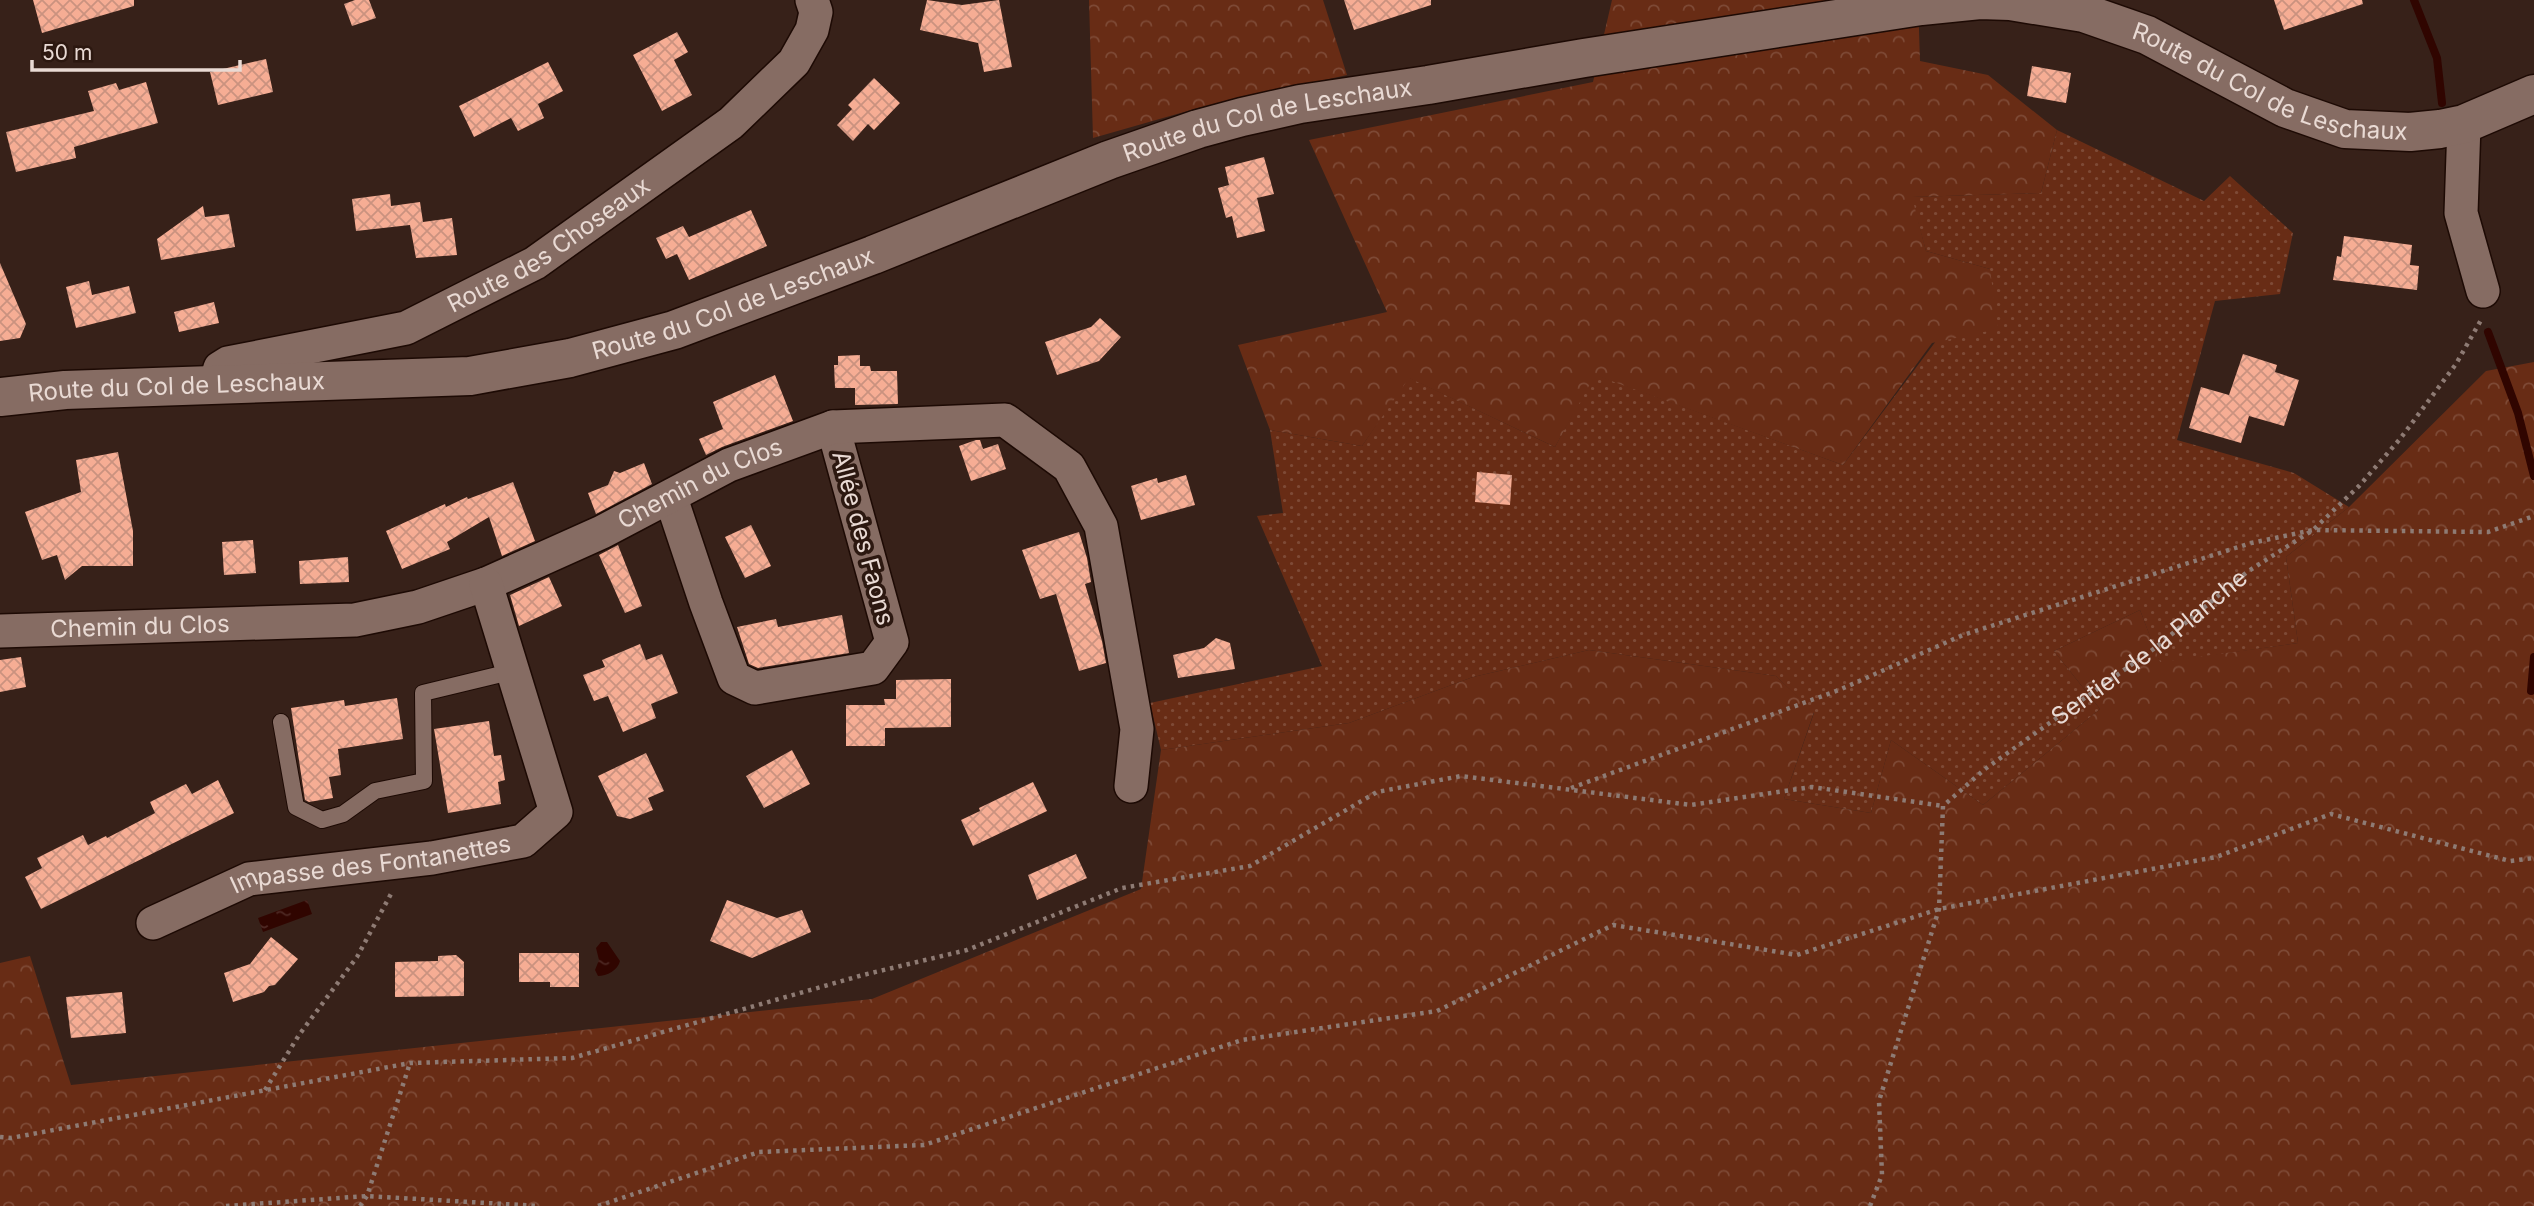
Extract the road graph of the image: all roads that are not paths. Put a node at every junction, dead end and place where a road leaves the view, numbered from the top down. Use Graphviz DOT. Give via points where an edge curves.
graph roads {
  1 [pos="813,0"];
  2 [pos="2534,94"];
  3 [pos="2464,124"];
  4 [pos="2483,291"];
  5 [pos="215,385"];
  6 [pos="0,397"];
  7 [pos="833,427"];
  8 [pos="671,498"];
  9 [pos="486,584"];
  10 [pos="0,631"];
  11 [pos="514,671"];
  12 [pos="281,722"];
  13 [pos="1131,786"];
  14 [pos="153,923"];
  1 -- 5 [label="street, Route des Choseaux" via="812,30 794,62 731,123 534,263 406,328 228,363 220,368"];
  2 -- 3 [label="main road, Route du Col de Leschaux"];
  3 -- 4 [label="street" via="2462,213"];
  3 -- 5 [label="main road, Route du Col de Leschaux" via="2410,132 2345,129 2285,108 2147,35 2084,13 2010,1 1922,6 1242,117 1109,160 674,330 570,358 470,376"];
  5 -- 6 [label="main road, Route du Col de Leschaux"];
  7 -- 8 [label="street, Chemin du Clos" via="729,465"];
  7 -- 8 [label="street, Allée des Faons" via="892,642 873,668 755,688 734,678"];
  7 -- 13 [label="street, Chemin du Clos" via="1005,421 1069,467 1101,526 1138,729"];
  8 -- 9 [label="street, Chemin du Clos"];
  9 -- 10 [label="street, Chemin du Clos" via="418,607 355,620"];
  9 -- 11 [label="street, Impasse des Fontanettes"];
  11 -- 12 [label="lane" via="423,693 424,781 375,791 344,814 322,820 296,807"];
  11 -- 14 [label="street, Impasse des Fontanettes" via="556,812 523,841 432,858 249,879"];
}
